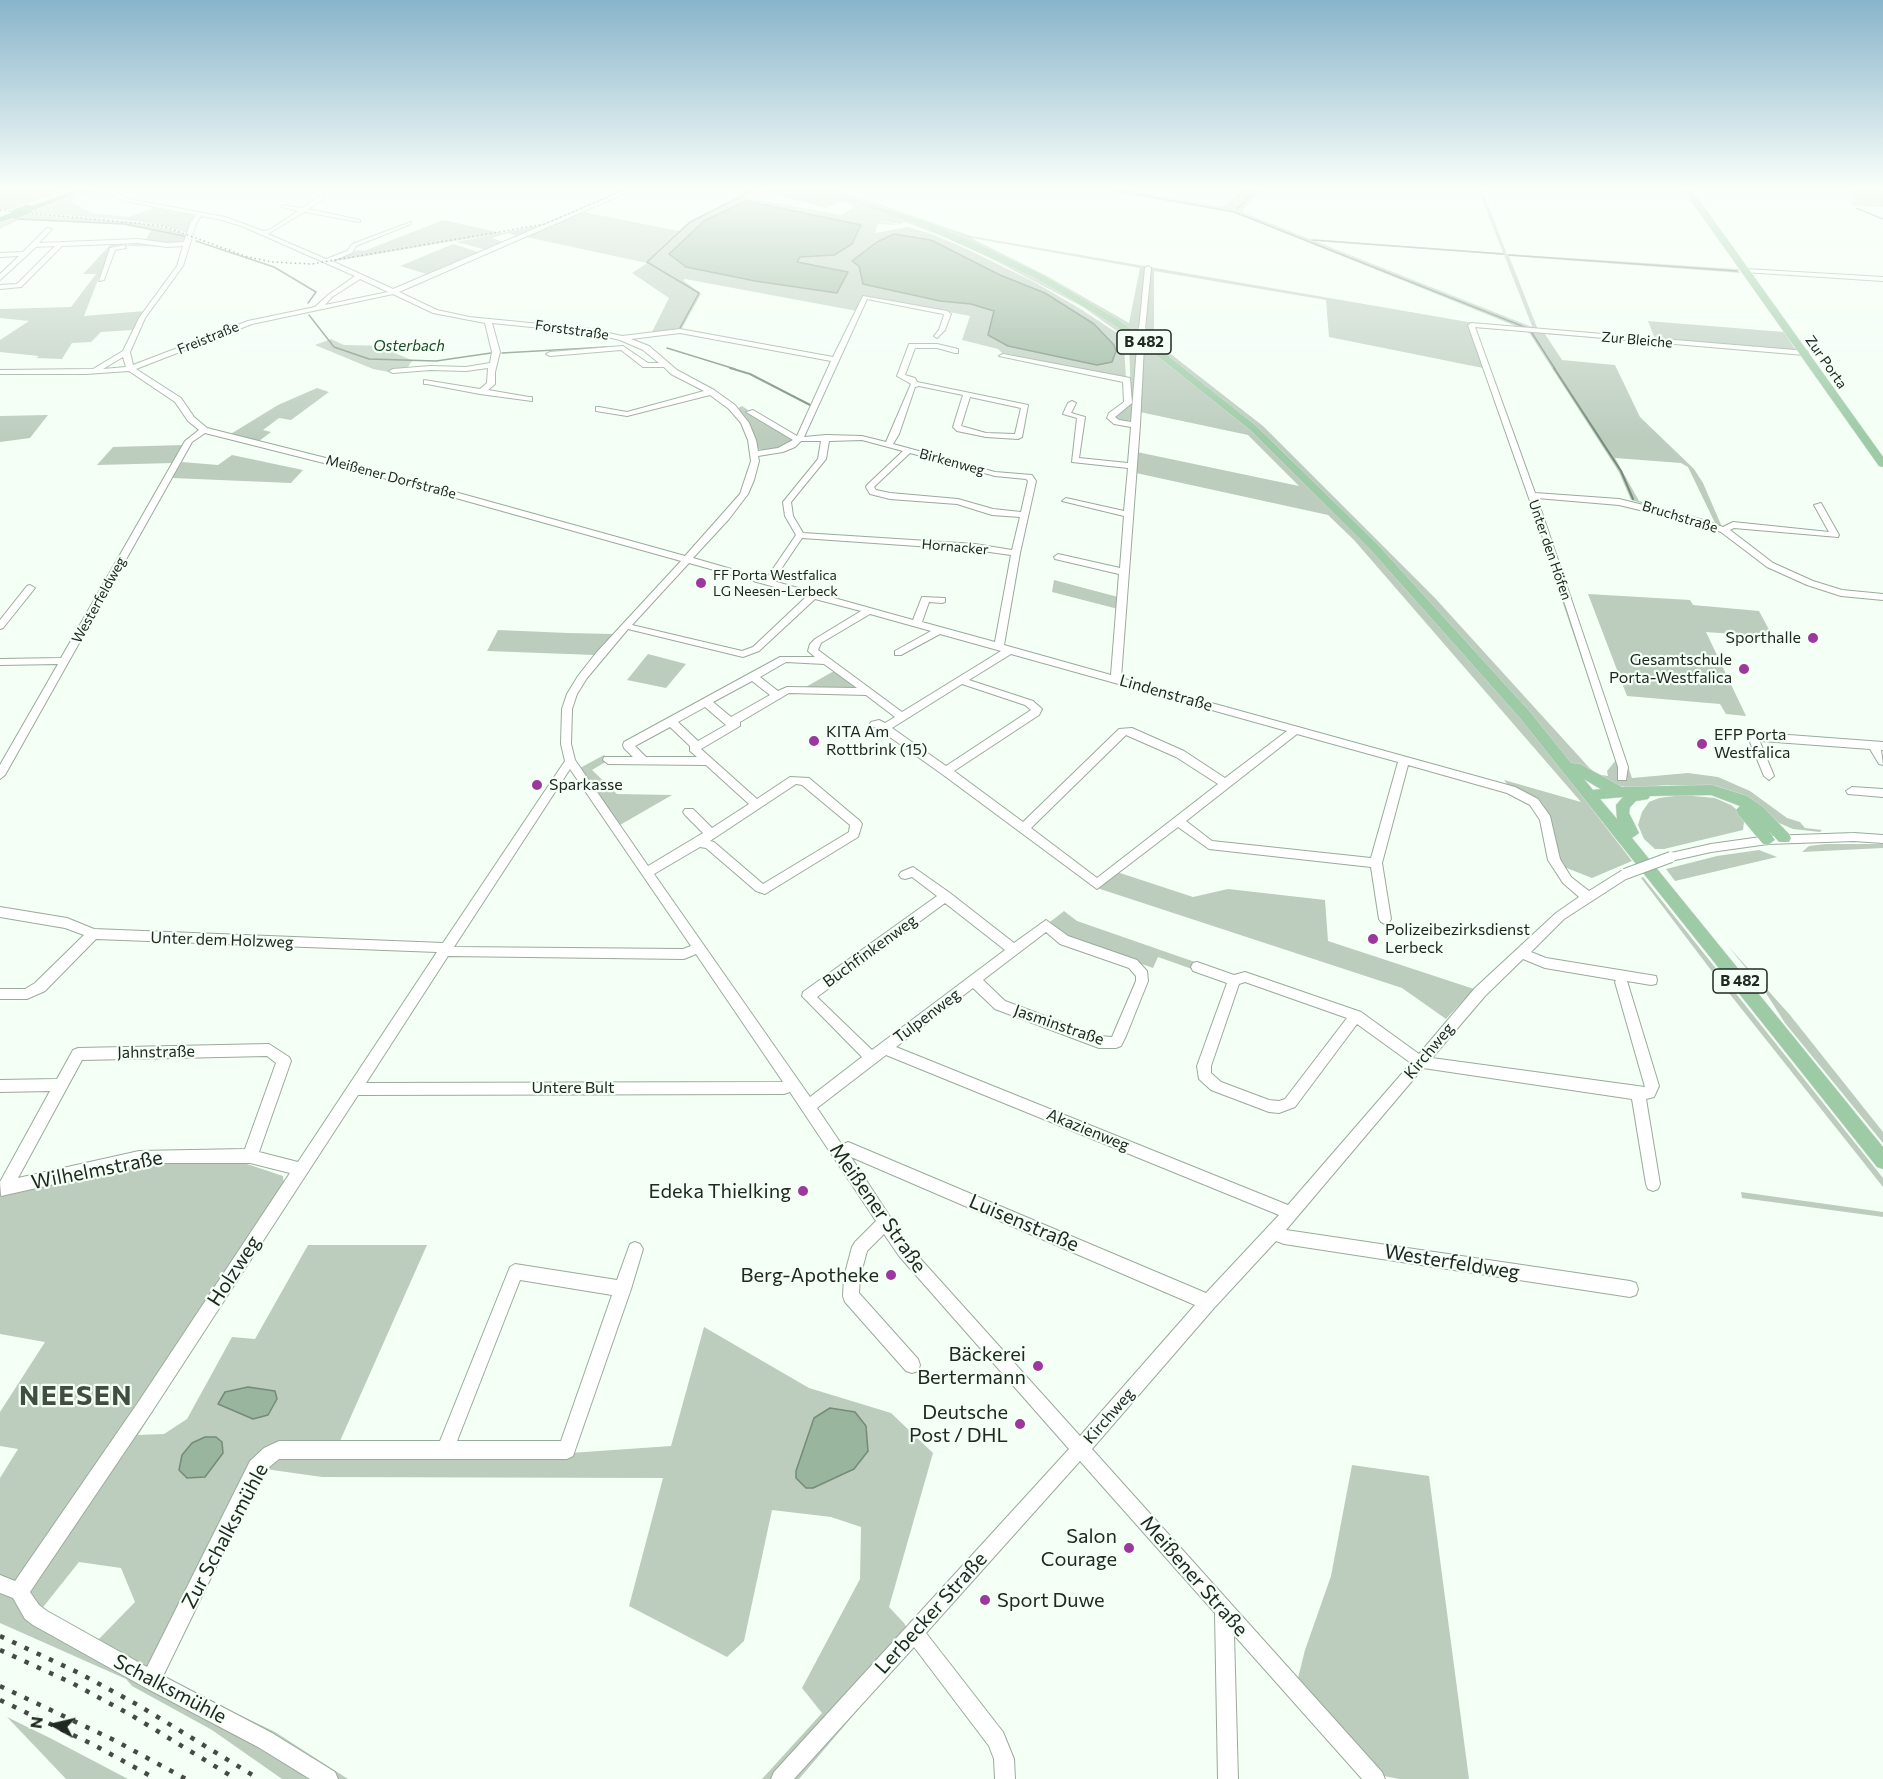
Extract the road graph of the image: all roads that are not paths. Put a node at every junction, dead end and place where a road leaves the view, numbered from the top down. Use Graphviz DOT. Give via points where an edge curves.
graph roads {
  1 [pos="33,272"];
  2 [pos="104,272"];
  3 [pos="176,272"];
  4 [pos="351,272"];
  5 [pos="441,272"];
  6 [pos="1028,272"];
  7 [pos="1148,272"];
  8 [pos="1747,272"];
  9 [pos="1763,272"];
  10 [pos="360,276"];
  11 [pos="1883,279"];
  12 [pos="101,280"];
  13 [pos="0,286"];
  14 [pos="393,293"];
  15 [pos="317,309"];
  16 [pos="488,321"];
  17 [pos="1471,325"];
  18 [pos="937,336"];
  19 [pos="622,338"];
  20 [pos="955,351"];
  21 [pos="1804,353"];
  22 [pos="550,354"];
  23 [pos="127,355"];
  24 [pos="163,356"];
  25 [pos="1003,356"];
  26 [pos="836,360"];
  27 [pos="665,364"];
  28 [pos="492,365"];
  29 [pos="130,369"];
  30 [pos="393,371"];
  31 [pos="0,372"];
  32 [pos="92,372"];
  33 [pos="427,382"];
  34 [pos="915,385"];
  35 [pos="480,392"];
  36 [pos="711,392"];
  37 [pos="967,394"];
  38 [pos="529,399"];
  39 [pos="1071,403"];
  40 [pos="599,409"];
  41 [pos="750,412"];
  42 [pos="627,414"];
  43 [pos="610,419"];
  44 [pos="1136,425"];
  45 [pos="204,430"];
  46 [pos="826,437"];
  47 [pos="799,439"];
  48 [pos="889,444"];
  49 [pos="909,450"];
  50 [pos="755,454"];
  51 [pos="1882,462"];
  52 [pos="1132,466"];
  53 [pos="1531,495"];
  54 [pos="1066,501"];
  55 [pos="1818,505"];
  56 [pos="1025,515"];
  57 [pos="1129,515"];
  58 [pos="1724,530"];
  59 [pos="800,535"];
  60 [pos="1016,553"];
  61 [pos="1058,557"];
  62 [pos="688,559"];
  63 [pos="1124,572"];
  64 [pos="768,582"];
  65 [pos="30,588"];
  66 [pos="814,595"];
  67 [pos="1883,597"];
  68 [pos="942,600"];
  69 [pos="870,610"];
  70 [pos="917,624"];
  71 [pos="0,626"];
  72 [pos="626,626"];
  73 [pos="940,630"];
  74 [pos="1004,648"];
  75 [pos="898,653"];
  76 [pos="64,661"];
  77 [pos="825,661"];
  78 [pos="0,662"];
  79 [pos="752,676"];
  80 [pos="1116,679"];
  81 [pos="960,680"];
  82 [pos="868,692"];
  83 [pos="777,695"];
  84 [pos="706,702"];
  85 [pos="901,716"];
  86 [pos="671,722"];
  87 [pos="734,723"];
  88 [pos="1295,730"];
  89 [pos="1878,745"];
  90 [pos="696,746"];
  91 [pos="608,759"];
  92 [pos="1563,759"];
  93 [pos="643,760"];
  94 [pos="1404,760"];
  95 [pos="570,761"];
  96 [pos="707,761"];
  97 [pos="1883,761"];
  98 [pos="946,771"];
  99 [pos="0,775"];
  100 [pos="1769,776"];
  101 [pos="1622,777"];
  102 [pos="1226,784"];
  103 [pos="1700,789"];
  104 [pos="1852,790"];
  105 [pos="1883,793"];
  106 [pos="1626,794"];
  107 [pos="1595,799"];
  108 [pos="757,805"];
  109 [pos="689,812"];
  110 [pos="1179,821"];
  111 [pos="1023,829"];
  112 [pos="711,834"];
  113 [pos="1784,838"];
  114 [pos="1883,839"];
  115 [pos="1768,840"];
  116 [pos="699,842"];
  117 [pos="1376,863"];
  118 [pos="1652,870"];
  119 [pos="647,872"];
  120 [pos="905,875"];
  121 [pos="946,896"];
  122 [pos="1587,897"];
  123 [pos="0,912"];
  124 [pos="1385,919"];
  125 [pos="1046,925"];
  126 [pos="93,934"];
  127 [pos="699,948"];
  128 [pos="447,949"];
  129 [pos="1014,950"];
  130 [pos="1521,953"];
  131 [pos="1197,967"];
  132 [pos="974,980"];
  133 [pos="1234,980"];
  134 [pos="1651,980"];
  135 [pos="1621,982"];
  136 [pos="0,994"];
  137 [pos="1356,1016"];
  138 [pos="884,1048"];
  139 [pos="871,1058"];
  140 [pos="1420,1062"];
  141 [pos="791,1084"];
  142 [pos="59,1085"];
  143 [pos="0,1086"];
  144 [pos="353,1089"];
  145 [pos="1638,1094"];
  146 [pos="808,1107"];
  147 [pos="840,1153"];
  148 [pos="250,1156"];
  149 [pos="1883,1161"];
  150 [pos="300,1169"];
  151 [pos="1653,1184"];
  152 [pos="2,1189"];
  153 [pos="1291,1213"];
  154 [pos="885,1223"];
  155 [pos="1275,1231"];
  156 [pos="635,1249"];
  157 [pos="622,1289"];
  158 [pos="1630,1289"];
  159 [pos="1208,1302"];
  160 [pos="912,1365"];
  161 [pos="1081,1448"];
  162 [pos="446,1449"];
  163 [pos="0,1584"];
  164 [pos="19,1592"];
  165 [pos="1224,1609"];
  166 [pos="914,1632"];
  167 [pos="151,1680"];
  168 [pos="327,1779"];
  169 [pos="781,1779"];
  170 [pos="1005,1779"];
  171 [pos="1228,1779"];
  172 [pos="1375,1779"];
  1 -- 13 [label="street" via="19,286"];
  2 -- 12 [label="street"];
  3 -- 23 [label="street" via="142,318"];
  4 -- 10 [label="street, Forststraße"];
  5 -- 14 [label="street"];
  6 -- 92 [label="main road, B 482" via="1087,304 1175,364 1252,428 1412,588"];
  7 -- 44 [label="street, bridge"];
  8 -- 21 [label="main road, Zur Porta"];
  9 -- 11 [label="street"];
  10 -- 14 [label="street, Forststraße"];
  10 -- 15 [label="street"];
  14 -- 15 [label="street, Freistraße"];
  14 -- 16 [label="street, Forststraße" via="435,312"];
  15 -- 24 [label="street, Freistraße" via="236,326"];
  16 -- 19 [label="street, Forststraße" via="571,328"];
  16 -- 28 [label="street" via="496,352"];
  17 -- 21 [label="street, Zur Bleiche"];
  17 -- 53 [label="street, Unter den Höfen"];
  18 -- 26 [label="street" via="948,314 945,312 865,297"];
  19 -- 26 [label="street" via="680,331"];
  19 -- 27 [label="street, Forststraße" via="646,348"];
  20 -- 34 [label="street" via="938,346 912,346 901,376"];
  21 -- 51 [label="main road, Zur Porta"];
  22 -- 27 [label="street" via="623,348 646,365"];
  23 -- 24 [label="street"];
  23 -- 29 [label="street"];
  23 -- 32 [label="street"];
  24 -- 29 [label="street, Freistraße"];
  25 -- 44 [label="street" via="1127,380 1128,403 1111,418"];
  26 -- 47 [label="street"];
  27 -- 36 [label="street, Forststraße"];
  28 -- 30 [label="street"];
  28 -- 35 [label="street" via="491,384"];
  29 -- 32 [label="street, Freistraße"];
  29 -- 45 [label="street" via="178,400"];
  31 -- 32 [label="street, Freistraße"];
  33 -- 35 [label="street"];
  34 -- 37 [label="street"];
  34 -- 48 [label="street"];
  35 -- 38 [label="street"];
  36 -- 42 [label="street"];
  36 -- 50 [label="street, Forststraße" via="732,407 745,423"];
  37 -- 37 [label="street" via="957,427 986,435 1018,437 1025,407"];
  39 -- 52 [label="street" via="1067,414 1081,417 1076,460"];
  40 -- 42 [label="street"];
  41 -- 47 [label="street"];
  42 -- 43 [label="street"];
  44 -- 52 [label="street"];
  45 -- 62 [label="street, Meißener Dorfstraße"];
  45 -- 76 [label="street, Westerfeldweg" via="189,441"];
  46 -- 47 [label="street, Birkenweg"];
  46 -- 48 [label="street, Birkenweg"];
  46 -- 59 [label="street" via="822,459 787,502 789,516"];
  47 -- 50 [label="street, Birkenweg" via="780,450"];
  48 -- 49 [label="street, Birkenweg"];
  49 -- 56 [label="street, Birkenweg" via="995,474 1029,477 1032,481"];
  49 -- 56 [label="street" via="875,481 870,487 873,492 958,501 992,512"];
  50 -- 62 [label="street" via="744,494"];
  52 -- 57 [label="street"];
  53 -- 58 [label="street, Bruchstraße" via="1639,505"];
  53 -- 101 [label="street, Unter den Höfen" via="1623,768"];
  54 -- 57 [label="street"];
  55 -- 58 [label="street" via="1835,535 1733,525"];
  56 -- 60 [label="street, Birkenweg"];
  57 -- 63 [label="street"];
  58 -- 67 [label="street, Bruchstraße" via="1770,565 1819,587"];
  59 -- 60 [label="street, Hornacker"];
  59 -- 64 [label="street"];
  60 -- 74 [label="street"];
  61 -- 63 [label="street"];
  62 -- 64 [label="street, Lindenstraße"];
  62 -- 72 [label="street"];
  63 -- 80 [label="street"];
  64 -- 66 [label="street, Lindenstraße"];
  65 -- 71 [label="street"];
  66 -- 69 [label="street, Lindenstraße"];
  66 -- 72 [label="street" via="756,649 743,654"];
  68 -- 70 [label="street" via="925,599"];
  69 -- 70 [label="street, Lindenstraße"];
  69 -- 77 [label="street" via="813,646 813,651"];
  70 -- 73 [label="street, Lindenstraße"];
  72 -- 95 [label="street, Meißener Straße" via="593,662 572,694 566,724"];
  73 -- 74 [label="street, Lindenstraße"];
  73 -- 75 [label="street"];
  74 -- 80 [label="street, Lindenstraße"];
  74 -- 81 [label="street"];
  76 -- 78 [label="street"];
  76 -- 99 [label="street, Westerfeldweg"];
  77 -- 79 [label="street" via="784,658"];
  77 -- 82 [label="street"];
  79 -- 83 [label="street"];
  79 -- 84 [label="street"];
  80 -- 88 [label="street, Lindenstraße"];
  81 -- 85 [label="street"];
  81 -- 98 [label="street" via="1037,709"];
  82 -- 83 [label="street" via="787,690"];
  82 -- 85 [label="street"];
  83 -- 87 [label="street"];
  84 -- 86 [label="street"];
  84 -- 87 [label="street"];
  85 -- 98 [label="street" via="880,726"];
  86 -- 90 [label="street"];
  86 -- 93 [label="street" via="628,745"];
  87 -- 90 [label="street"];
  88 -- 94 [label="street, Lindenstraße"];
  88 -- 102 [label="street"];
  89 -- 97 [label="street"];
  89 -- 100 [label="street" via="1762,737 1755,742"];
  90 -- 96 [label="street"];
  91 -- 93 [label="street"];
  92 -- 106 [label="main road"];
  92 -- 107 [label="main road, B 482"];
  93 -- 96 [label="street"];
  94 -- 117 [label="street"];
  94 -- 122 [label="street, Lindenstraße" via="1511,789 1534,802 1546,819 1554,860 1567,880"];
  95 -- 119 [label="street, Meißener Straße"];
  95 -- 128 [label="street"];
  96 -- 108 [label="street"];
  98 -- 111 [label="street"];
  102 -- 110 [label="street"];
  102 -- 111 [label="street" via="1180,754 1123,732"];
  103 -- 106 [label="main road"];
  103 -- 113 [label="main road" via="1742,800"];
  103 -- 115 [label="main road" via="1735,804"];
  104 -- 105 [label="street"];
  106 -- 107 [label="main road"];
  106 -- 118 [label="main road" via="1624,820 1644,849"];
  107 -- 118 [label="main road, B 482"];
  108 -- 112 [label="street"];
  108 -- 116 [label="street" via="794,780 805,781 854,821 856,828 854,834 765,889 710,845"];
  109 -- 112 [label="street"];
  110 -- 111 [label="street" via="1097,884"];
  110 -- 117 [label="street" via="1209,845"];
  112 -- 116 [label="street"];
  113 -- 114 [label="street, Kirchweg"];
  113 -- 115 [label="street, Kirchweg"];
  115 -- 122 [label="street, Kirchweg, bridge" via="1671,857 1625,874"];
  116 -- 119 [label="street"];
  117 -- 124 [label="street"];
  118 -- 149 [label="main road, B 482"];
  119 -- 127 [label="street, Meißener Straße"];
  120 -- 121 [label="street" via="913,871"];
  121 -- 129 [label="street"];
  121 -- 139 [label="street, Buchfinkenweg" via="808,996"];
  122 -- 130 [label="street, Kirchweg"];
  123 -- 126 [label="street, Unter dem Holzweg" via="67,923"];
  125 -- 129 [label="street, Tulpenweg"];
  125 -- 132 [label="street, Jasminstraße" via="1064,940 1133,964 1142,975 1116,1042 1099,1042 1000,1005"];
  126 -- 128 [label="street, Unter dem Holzweg"];
  126 -- 136 [label="street" via="40,987 27,994"];
  127 -- 128 [label="street, Unter dem Holzweg" via="684,954"];
  127 -- 141 [label="street, Meißener Straße"];
  128 -- 144 [label="street, Holzweg"];
  129 -- 132 [label="street, Tulpenweg"];
  130 -- 134 [label="street" via="1545,963"];
  130 -- 140 [label="street, Kirchweg" via="1480,992"];
  131 -- 133 [label="street"];
  132 -- 138 [label="street, Tulpenweg"];
  133 -- 137 [label="street" via="1245,977"];
  133 -- 137 [label="street" via="1204,1075 1216,1086 1269,1106 1290,1103"];
  135 -- 145 [label="street" via="1652,1086 1649,1093"];
  137 -- 140 [label="street"];
  138 -- 139 [label="street, Tulpenweg"];
  138 -- 153 [label="street, Akazienweg"];
  139 -- 146 [label="street, Tulpenweg"];
  140 -- 145 [label="street"];
  140 -- 153 [label="street, Kirchweg"];
  141 -- 144 [label="street, Untere Bult" via="784,1088"];
  141 -- 146 [label="street, Meißener Straße"];
  142 -- 143 [label="street"];
  142 -- 148 [label="street, Jahnstraße" via="78,1054 269,1050 284,1061"];
  142 -- 152 [label="street, Jahnstraße"];
  144 -- 150 [label="street, Holzweg"];
  145 -- 151 [label="street"];
  146 -- 147 [label="street, Meißener Straße"];
  147 -- 154 [label="street, Meißener Straße"];
  147 -- 159 [label="street, Luisenstraße" via="848,1149"];
  148 -- 150 [label="street, Wilhelmstraße"];
  148 -- 152 [label="street, Wilhelmstraße" via="139,1158"];
  150 -- 164 [label="street, Holzweg"];
  153 -- 155 [label="street, Kirchweg"];
  154 -- 160 [label="street" via="860,1247 851,1296"];
  154 -- 161 [label="street, Meißener Straße" via="929,1282"];
  155 -- 158 [label="street, Westerfeldweg" via="1284,1237"];
  155 -- 159 [label="street, Kirchweg"];
  156 -- 157 [label="street, Zur Schalksmühle"];
  157 -- 162 [label="street, Zur Schalksmühle" via="567,1450"];
  157 -- 162 [label="street" via="515,1272"];
  159 -- 161 [label="street, Kirchweg"];
  161 -- 165 [label="street, Meißener Straße"];
  161 -- 166 [label="street, Lerbecker Straße"];
  162 -- 167 [label="street, Zur Schalksmühle" via="279,1450 270,1454 256,1467"];
  163 -- 164 [label="street"];
  164 -- 167 [label="street, Schalksmühle" via="40,1618"];
  165 -- 171 [label="street"];
  165 -- 172 [label="street, Meißener Straße"];
  166 -- 169 [label="street, Lerbecker Straße"];
  166 -- 170 [label="street" via="996,1739 1004,1760"];
  167 -- 168 [label="street, Schalksmühle" via="265,1740"];
}
